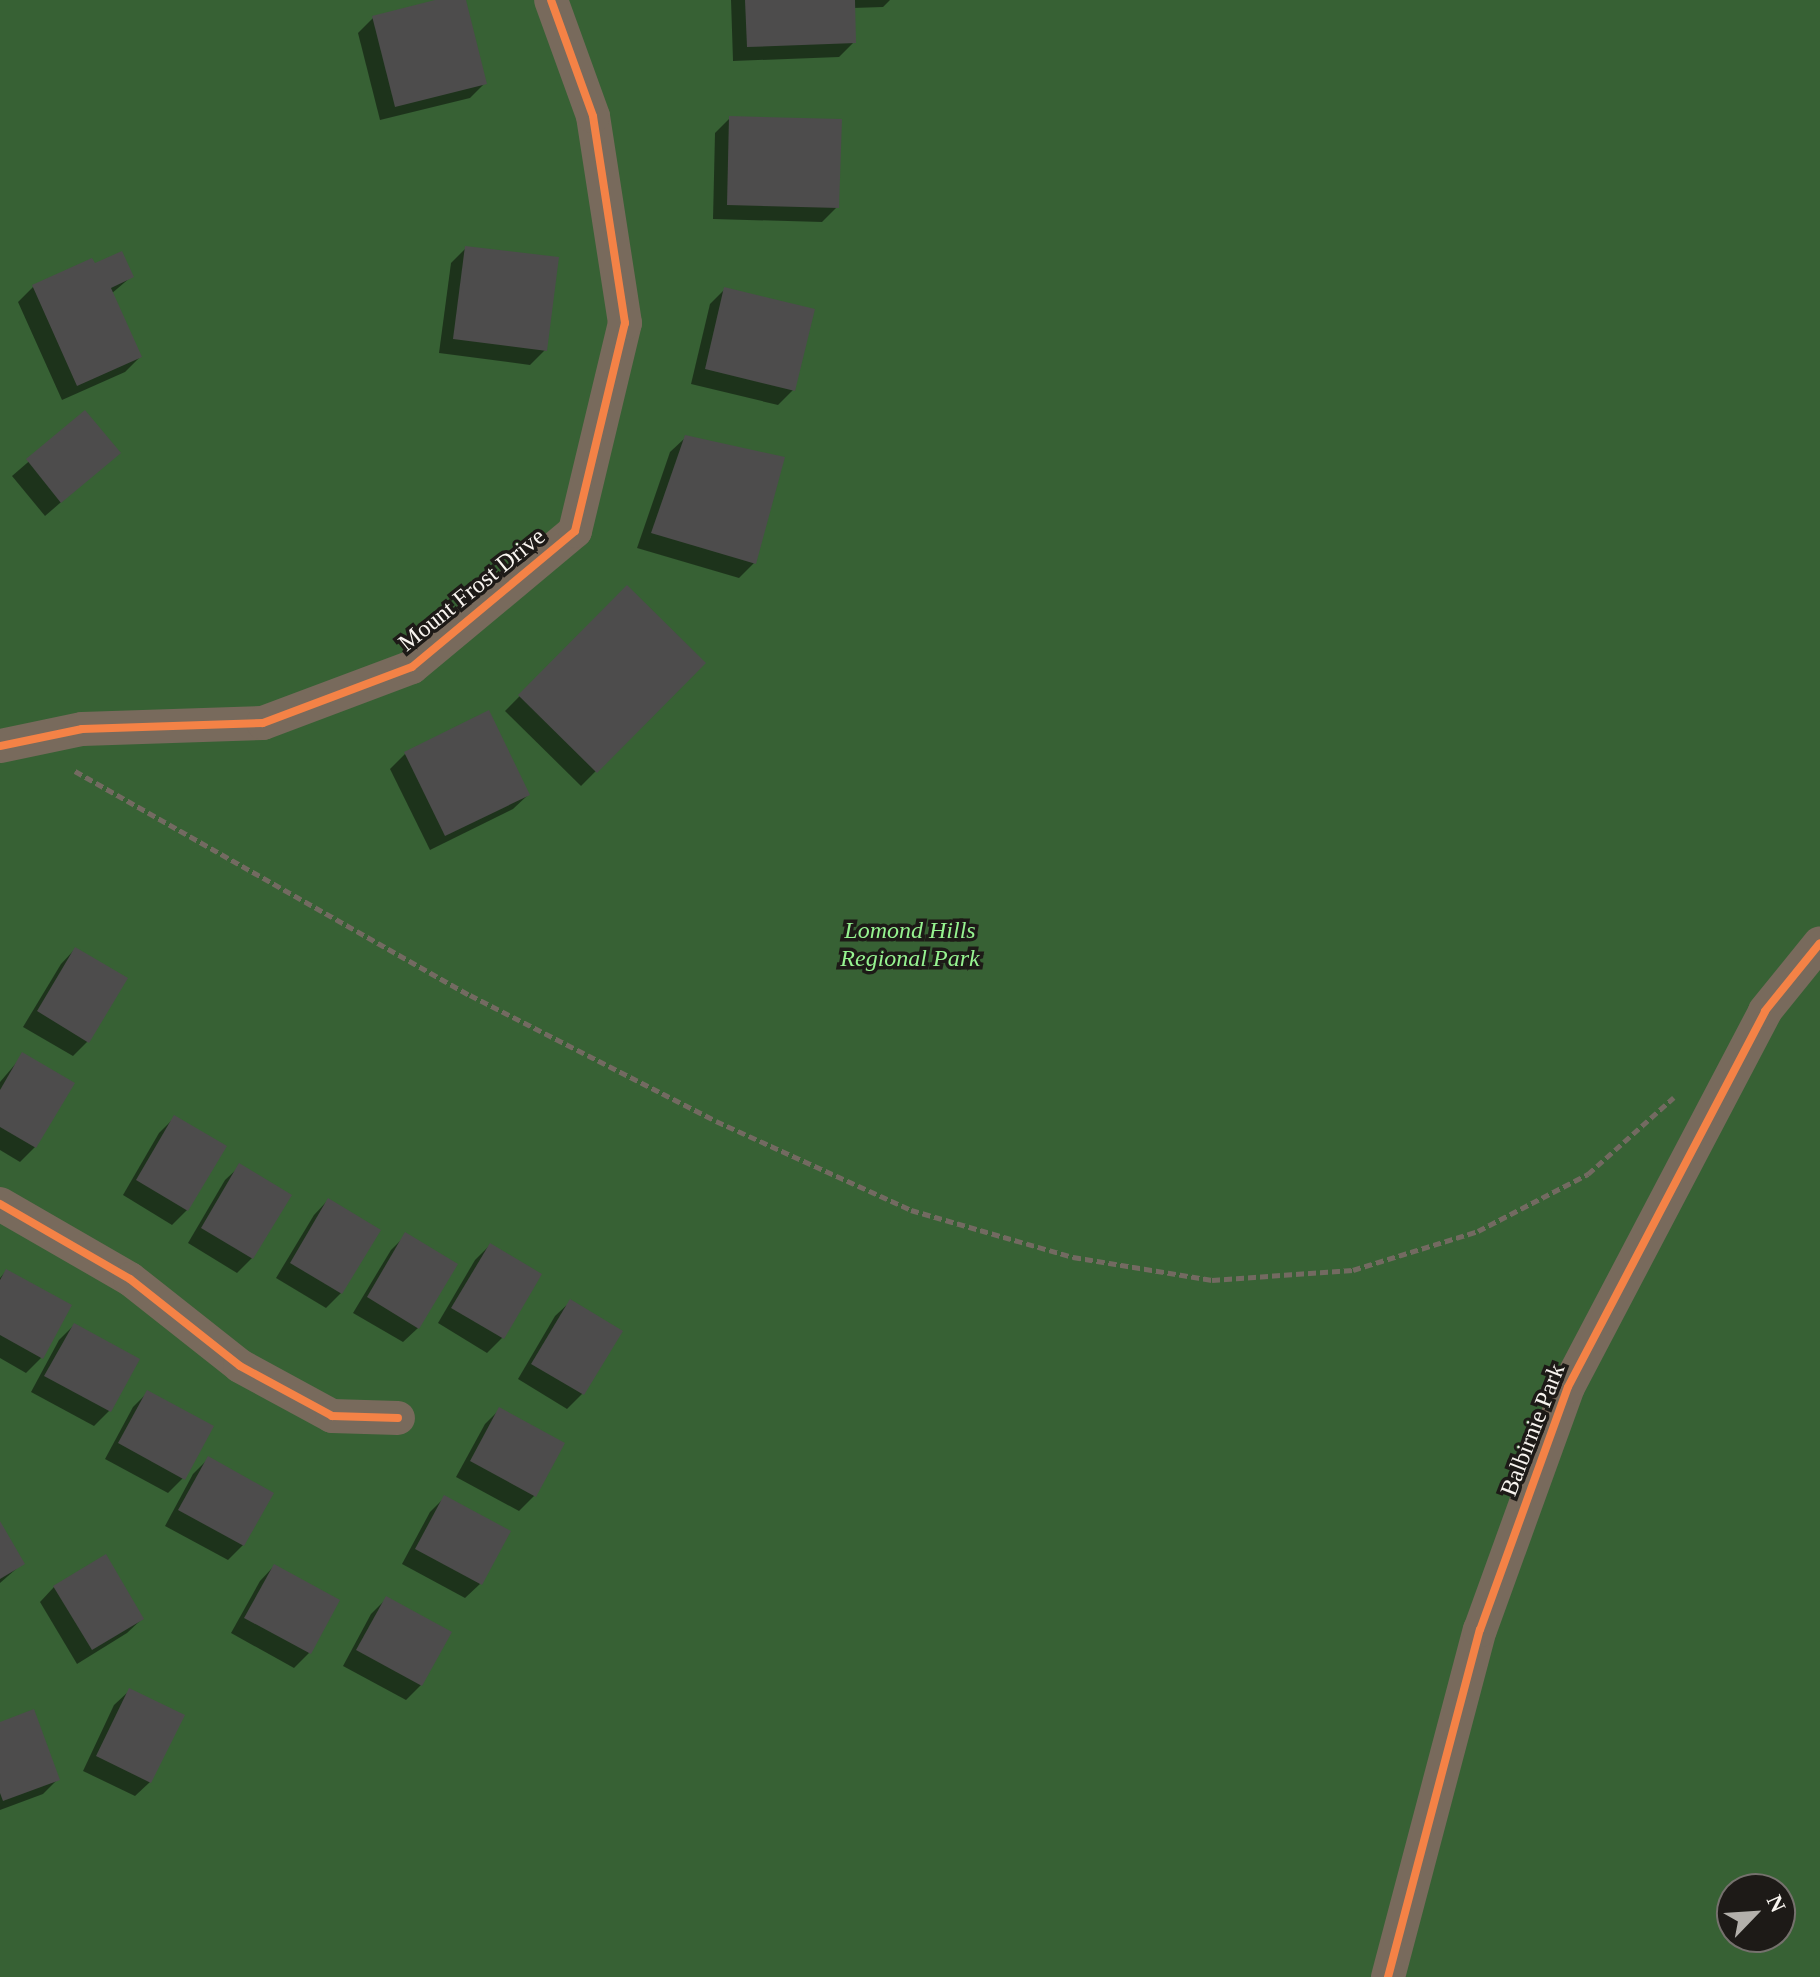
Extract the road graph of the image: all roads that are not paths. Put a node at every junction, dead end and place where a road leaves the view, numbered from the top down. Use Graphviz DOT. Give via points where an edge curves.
graph roads {
  1 [pos="551,0"];
  2 [pos="12,743"];
  3 [pos="1820,943"];
  4 [pos="0,1204"];
  5 [pos="398,1418"];
  6 [pos="1388,1977"];
  1 -- 2 [label="street, Mount Frost Drive" via="593,116 625,323 575,531 412,667 263,723 82,729"];
  3 -- 6 [label="street, Balbirnie Park" via="1765,1011 1568,1387 1480,1630"];
  4 -- 5 [label="street" via="130,1279 266,1381 332,1416"];
}
